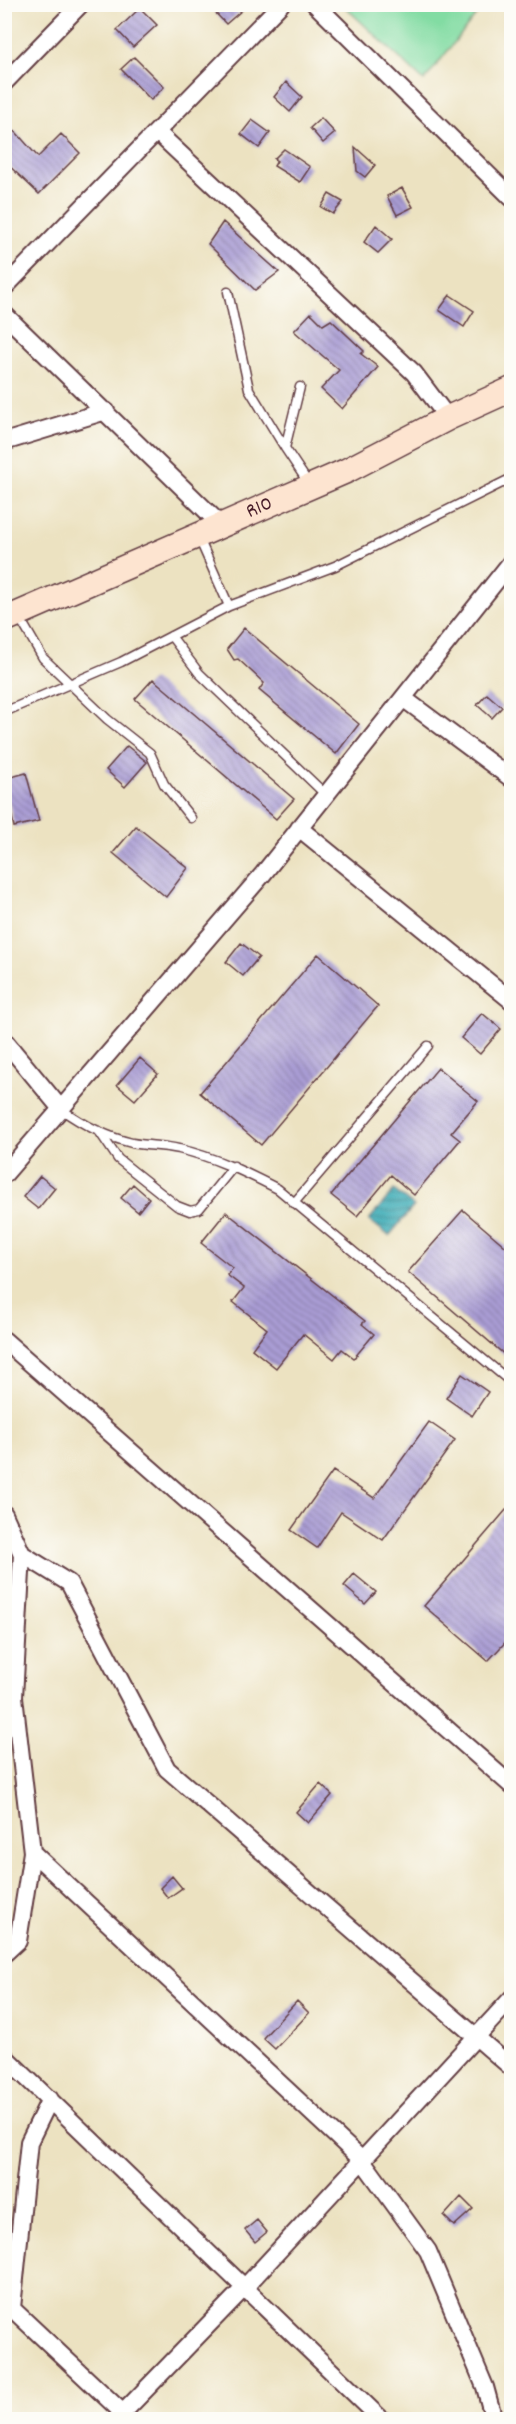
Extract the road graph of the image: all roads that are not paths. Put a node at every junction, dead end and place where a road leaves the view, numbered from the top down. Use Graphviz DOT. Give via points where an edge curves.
graph roads {
  1 [pos="81,4"];
  2 [pos="281,4"];
  3 [pos="315,4"];
  4 [pos="4,83"];
  5 [pos="158,133"];
  6 [pos="512,198"];
  7 [pos="4,288"];
  8 [pos="228,292"];
  9 [pos="4,314"];
  10 [pos="300,387"];
  11 [pos="512,389"];
  12 [pos="106,411"];
  13 [pos="448,418"];
  14 [pos="4,442"];
  15 [pos="285,448"];
  16 [pos="512,478"];
  17 [pos="311,486"];
  18 [pos="221,525"];
  19 [pos="198,536"];
  20 [pos="509,570"];
  21 [pos="229,606"];
  22 [pos="11,617"];
  23 [pos="171,636"];
  24 [pos="70,684"];
  25 [pos="403,698"];
  26 [pos="4,712"];
  27 [pos="512,779"];
  28 [pos="326,795"];
  29 [pos="191,818"];
  30 [pos="299,828"];
  31 [pos="512,1001"];
  32 [pos="4,1040"];
  33 [pos="428,1046"];
  34 [pos="61,1109"];
  35 [pos="99,1131"];
  36 [pos="234,1166"];
  37 [pos="4,1175"];
  38 [pos="294,1203"];
  39 [pos="4,1340"];
  40 [pos="512,1383"];
  41 [pos="4,1514"];
  42 [pos="22,1554"];
  43 [pos="9,1703"];
  44 [pos="512,1786"];
  45 [pos="32,1852"];
  46 [pos="4,1954"];
  47 [pos="512,1998"];
  48 [pos="475,2037"];
  49 [pos="4,2056"];
  50 [pos="512,2068"];
  51 [pos="50,2099"];
  52 [pos="362,2160"];
  53 [pos="245,2287"];
  54 [pos="8,2305"];
  55 [pos="120,2416"];
  56 [pos="382,2420"];
  57 [pos="494,2420"];
  1 -- 4 [label="street"];
  2 -- 5 [label="street"];
  3 -- 6 [label="street"];
  5 -- 7 [label="street"];
  5 -- 13 [label="street" via="414,374"];
  8 -- 15 [label="lane" via="249,389"];
  9 -- 12 [label="street"];
  10 -- 15 [label="lane"];
  11 -- 13 [label="main road, R10"];
  12 -- 14 [label="street"];
  12 -- 18 [label="street"];
  13 -- 17 [label="main road, R10"];
  15 -- 17 [label="lane"];
  16 -- 21 [label="lane" via="335,566"];
  17 -- 18 [label="main road, R10"];
  18 -- 19 [label="main road, R10"];
  19 -- 21 [label="lane"];
  19 -- 22 [label="main road, R10"];
  20 -- 25 [label="street"];
  21 -- 23 [label="lane"];
  22 -- 24 [label="lane" via="43,658"];
  23 -- 24 [label="lane"];
  23 -- 28 [label="lane" via="199,674"];
  24 -- 26 [label="lane"];
  24 -- 29 [label="lane" via="150,753 164,784"];
  25 -- 27 [label="street"];
  25 -- 28 [label="street"];
  28 -- 30 [label="street"];
  30 -- 31 [label="street"];
  30 -- 34 [label="street"];
  32 -- 34 [label="street"];
  33 -- 38 [label="lane"];
  34 -- 35 [label="lane"];
  34 -- 37 [label="street"];
  35 -- 36 [label="lane" via="132,1143 177,1149"];
  35 -- 36 [label="lane" via="118,1159 177,1206 190,1211 199,1209"];
  36 -- 38 [label="lane"];
  38 -- 40 [label="lane"];
  39 -- 44 [label="street"];
  41 -- 42 [label="street"];
  42 -- 43 [label="street"];
  42 -- 48 [label="street" via="69,1583 167,1769"];
  43 -- 45 [label="street"];
  45 -- 46 [label="street" via="18,1941"];
  45 -- 52 [label="street"];
  47 -- 48 [label="street"];
  48 -- 50 [label="street"];
  48 -- 52 [label="street"];
  49 -- 51 [label="street"];
  51 -- 53 [label="street"];
  51 -- 54 [label="street" via="29,2142"];
  52 -- 53 [label="street"];
  52 -- 57 [label="street" via="428,2252 485,2387"];
  53 -- 55 [label="street"];
  53 -- 56 [label="street"];
  54 -- 55 [label="street"];
}
